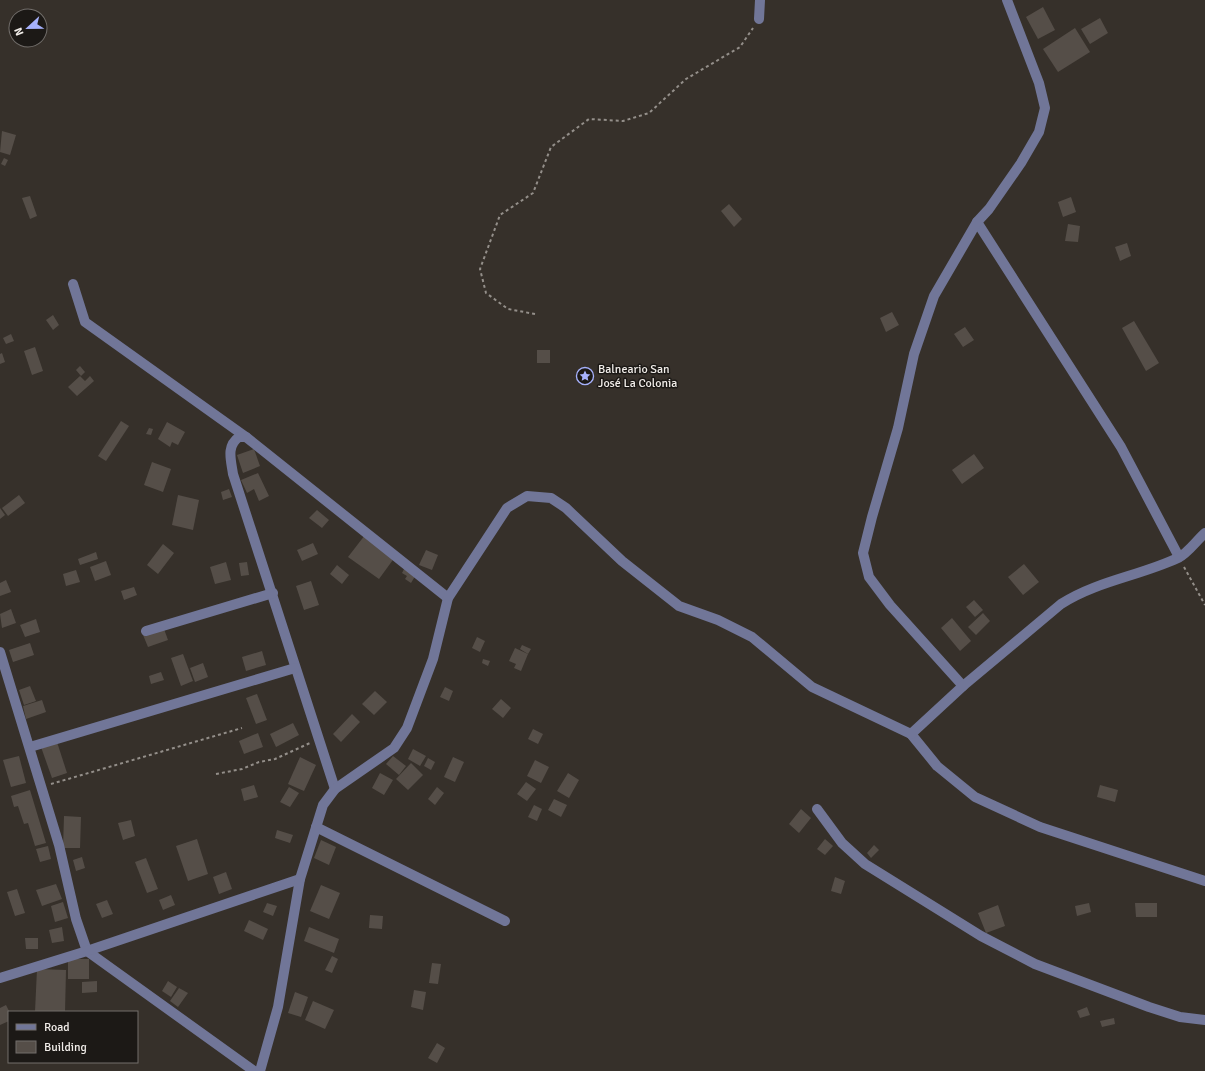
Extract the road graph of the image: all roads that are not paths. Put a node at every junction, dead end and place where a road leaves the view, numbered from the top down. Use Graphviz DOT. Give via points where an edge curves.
graph roads {
  1 [pos="760,0"];
  2 [pos="1007,0"];
  3 [pos="759,18"];
  4 [pos="977,222"];
  5 [pos="73,284"];
  6 [pos="246,437"];
  7 [pos="1205,533"];
  8 [pos="1179,557"];
  9 [pos="273,593"];
  10 [pos="448,598"];
  11 [pos="146,631"];
  12 [pos="0,652"];
  13 [pos="295,668"];
  14 [pos="962,686"];
  15 [pos="911,734"];
  16 [pos="30,747"];
  17 [pos="335,789"];
  18 [pos="817,809"];
  19 [pos="316,827"];
  20 [pos="300,879"];
  21 [pos="1205,881"];
  22 [pos="505,921"];
  23 [pos="87,951"];
  24 [pos="0,978"];
  25 [pos="1205,1020"];
  26 [pos="254,1071"];
  27 [pos="260,1071"];
  1 -- 3 [label="street"];
  2 -- 4 [label="street" via="1034,66 1045,108 1039,132 1032,144 993,203"];
  4 -- 8 [label="street" via="1121,447"];
  4 -- 14 [label="street" via="934,296 914,354 898,428 863,552 868,577"];
  5 -- 6 [label="street" via="85,322"];
  6 -- 9 [label="street" via="239,437 232,445 230,455 233,474"];
  6 -- 10 [label="street"];
  7 -- 8 [label="street"];
  8 -- 14 [label="street" via="1077,594 1061,604"];
  9 -- 11 [label="street"];
  9 -- 13 [label="street"];
  10 -- 15 [label="street" via="507,508 527,496 551,498 566,508 622,561 680,606 718,620 752,637 812,688"];
  10 -- 17 [label="street" via="433,659 407,728 394,748"];
  12 -- 16 [label="street"];
  13 -- 16 [label="street"];
  13 -- 17 [label="street"];
  14 -- 15 [label="street"];
  15 -- 21 [label="street" via="937,766 975,797 1040,827"];
  16 -- 23 [label="street"];
  17 -- 19 [label="street" via="323,805"];
  18 -- 25 [label="street" via="842,844 865,864 988,940 1035,964 1149,1007 1180,1017"];
  19 -- 20 [label="street"];
  19 -- 22 [label="street"];
  20 -- 23 [label="street"];
  20 -- 27 [label="street" via="278,1007"];
  23 -- 24 [label="street"];
  23 -- 26 [label="street"];
}
